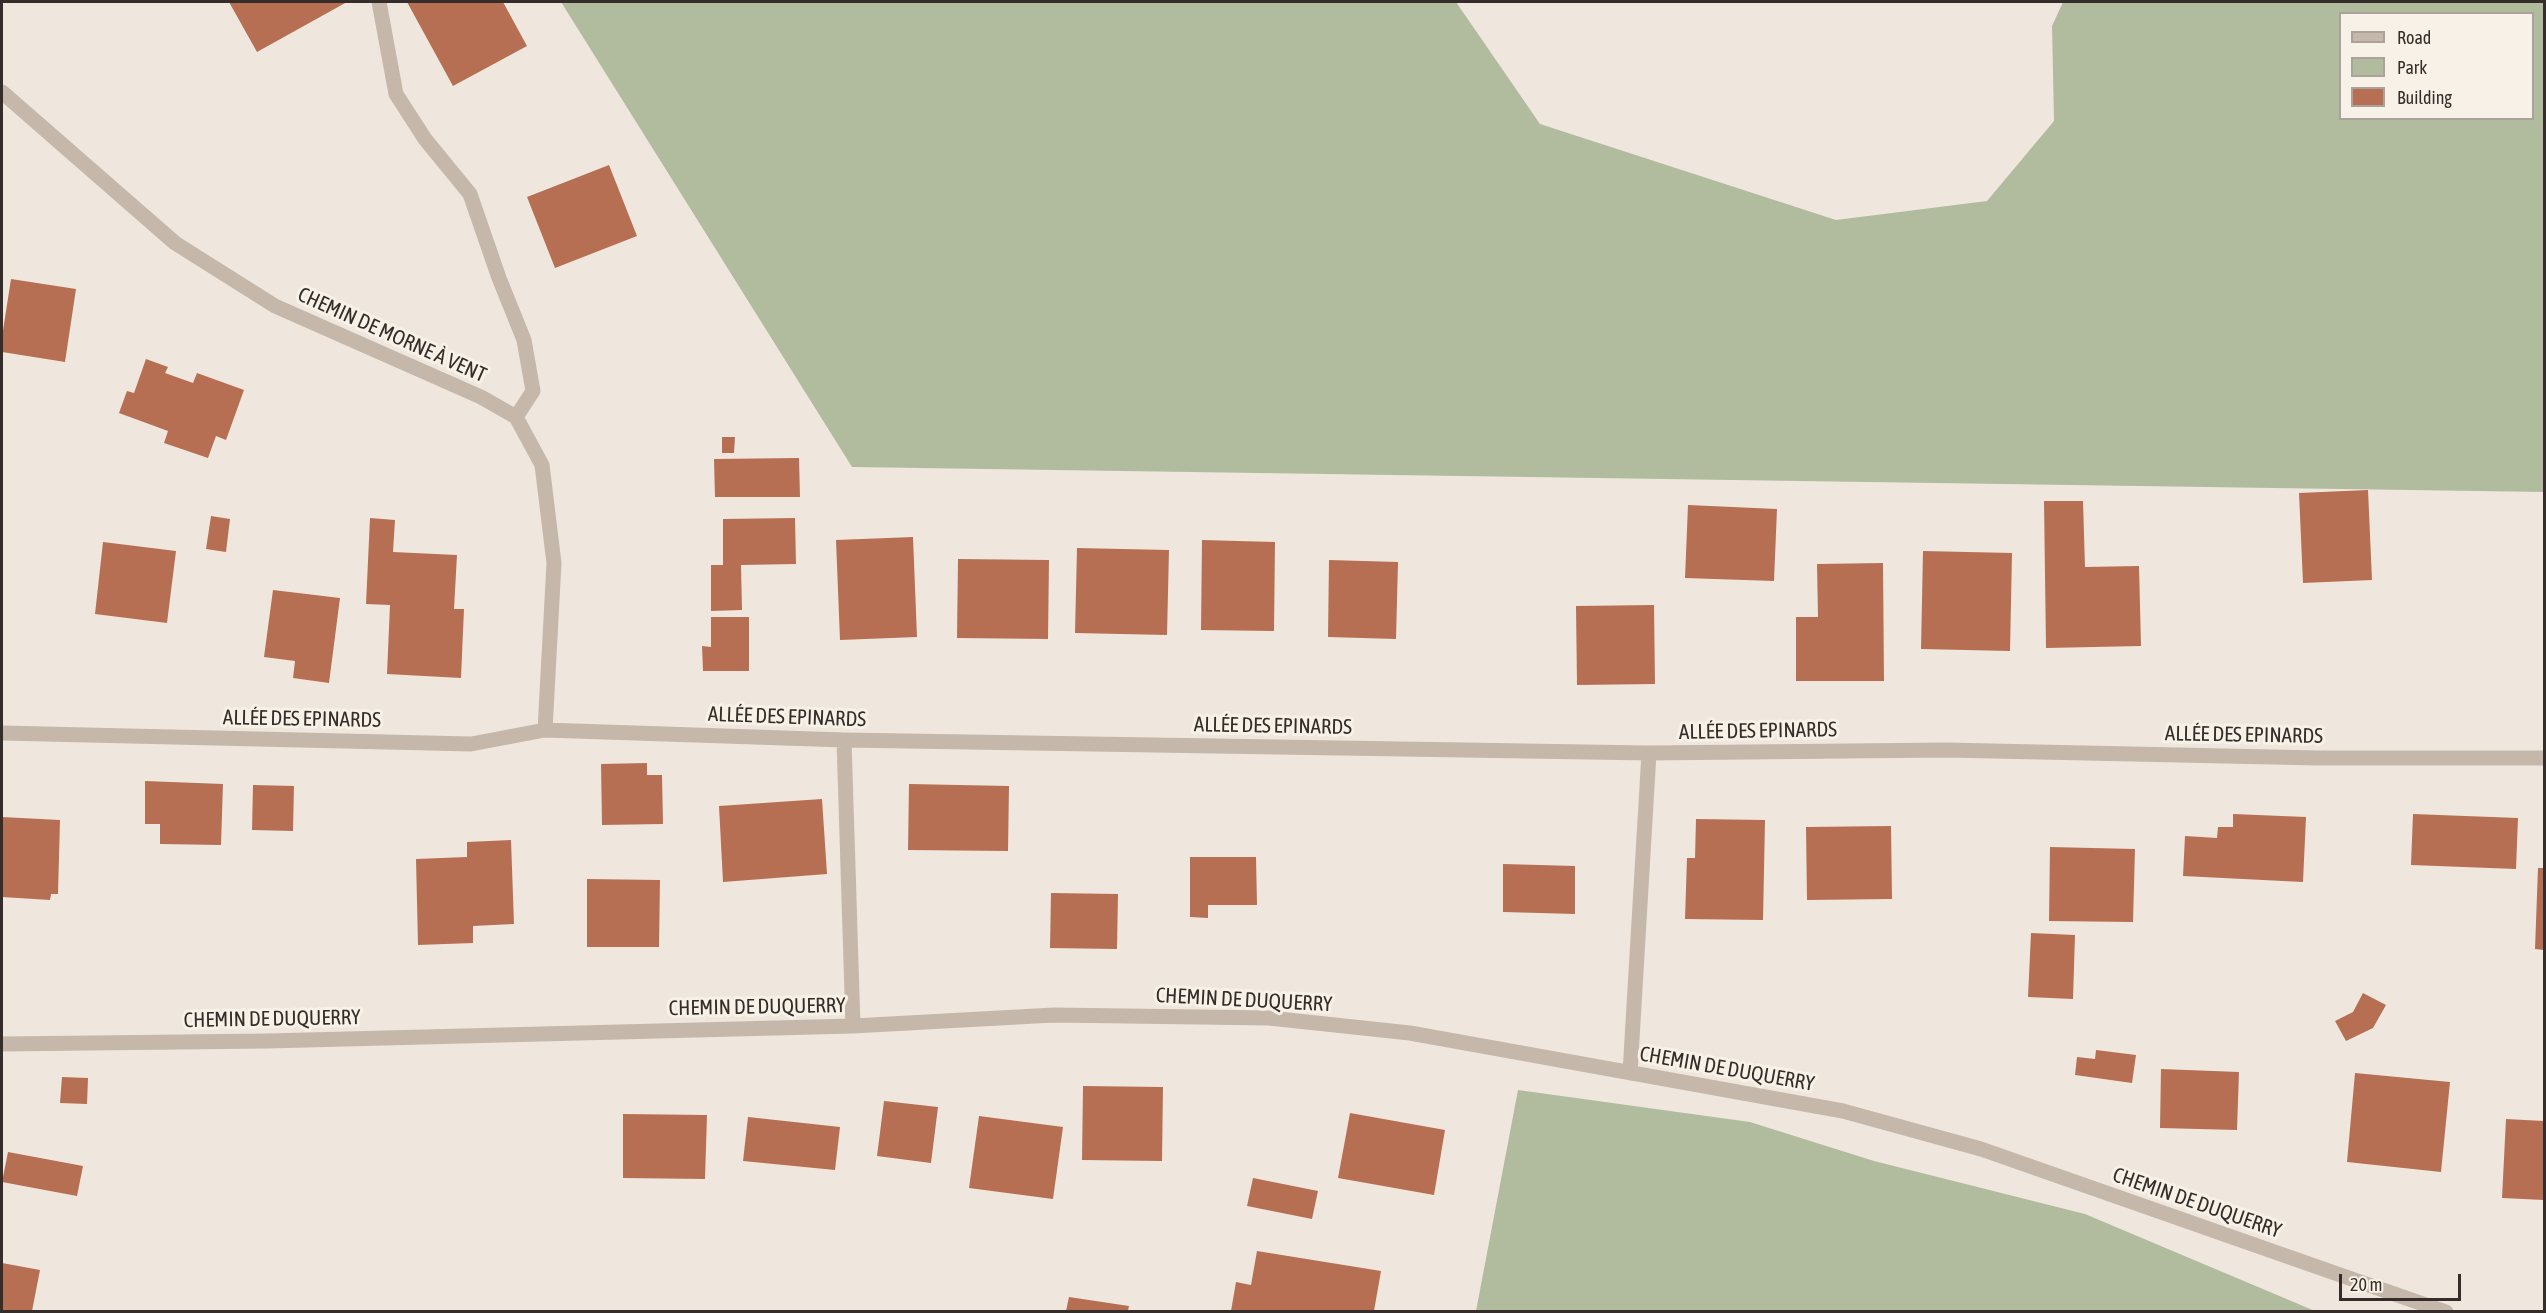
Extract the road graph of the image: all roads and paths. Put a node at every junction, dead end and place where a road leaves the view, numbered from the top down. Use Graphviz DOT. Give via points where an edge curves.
graph roads {
  1 [pos="379,2"];
  2 [pos="2,92"];
  3 [pos="516,417"];
  4 [pos="545,730"];
  5 [pos="2,734"];
  6 [pos="844,740"];
  7 [pos="1649,753"];
  8 [pos="2544,758"];
  9 [pos="853,1026"];
  10 [pos="2,1044"];
  11 [pos="1630,1073"];
  12 [pos="2446,1311"];
  1 -- 3 [label="street" via="396,94 425,139 470,194 524,340 533,391"];
  2 -- 3 [label="street, CHEMIN DE MORNE À VENT" via="174,243 275,306 482,397"];
  3 -- 4 [label="street" via="542,465 554,563"];
  4 -- 5 [label="street, ALLÉE DES EPINARDS" via="471,744"];
  4 -- 6 [label="street, ALLÉE DES EPINARDS"];
  6 -- 7 [label="street, ALLÉE DES EPINARDS"];
  6 -- 9 [label="street"];
  7 -- 8 [label="street, ALLÉE DES EPINARDS" via="1946,750"];
  7 -- 11 [label="street"];
  9 -- 10 [label="street, CHEMIN DE DUQUERRY"];
  9 -- 11 [label="street, CHEMIN DE DUQUERRY" via="1054,1015 1269,1018 1410,1033"];
  11 -- 12 [label="street, CHEMIN DE DUQUERRY" via="1843,1111 1981,1149"];
}
